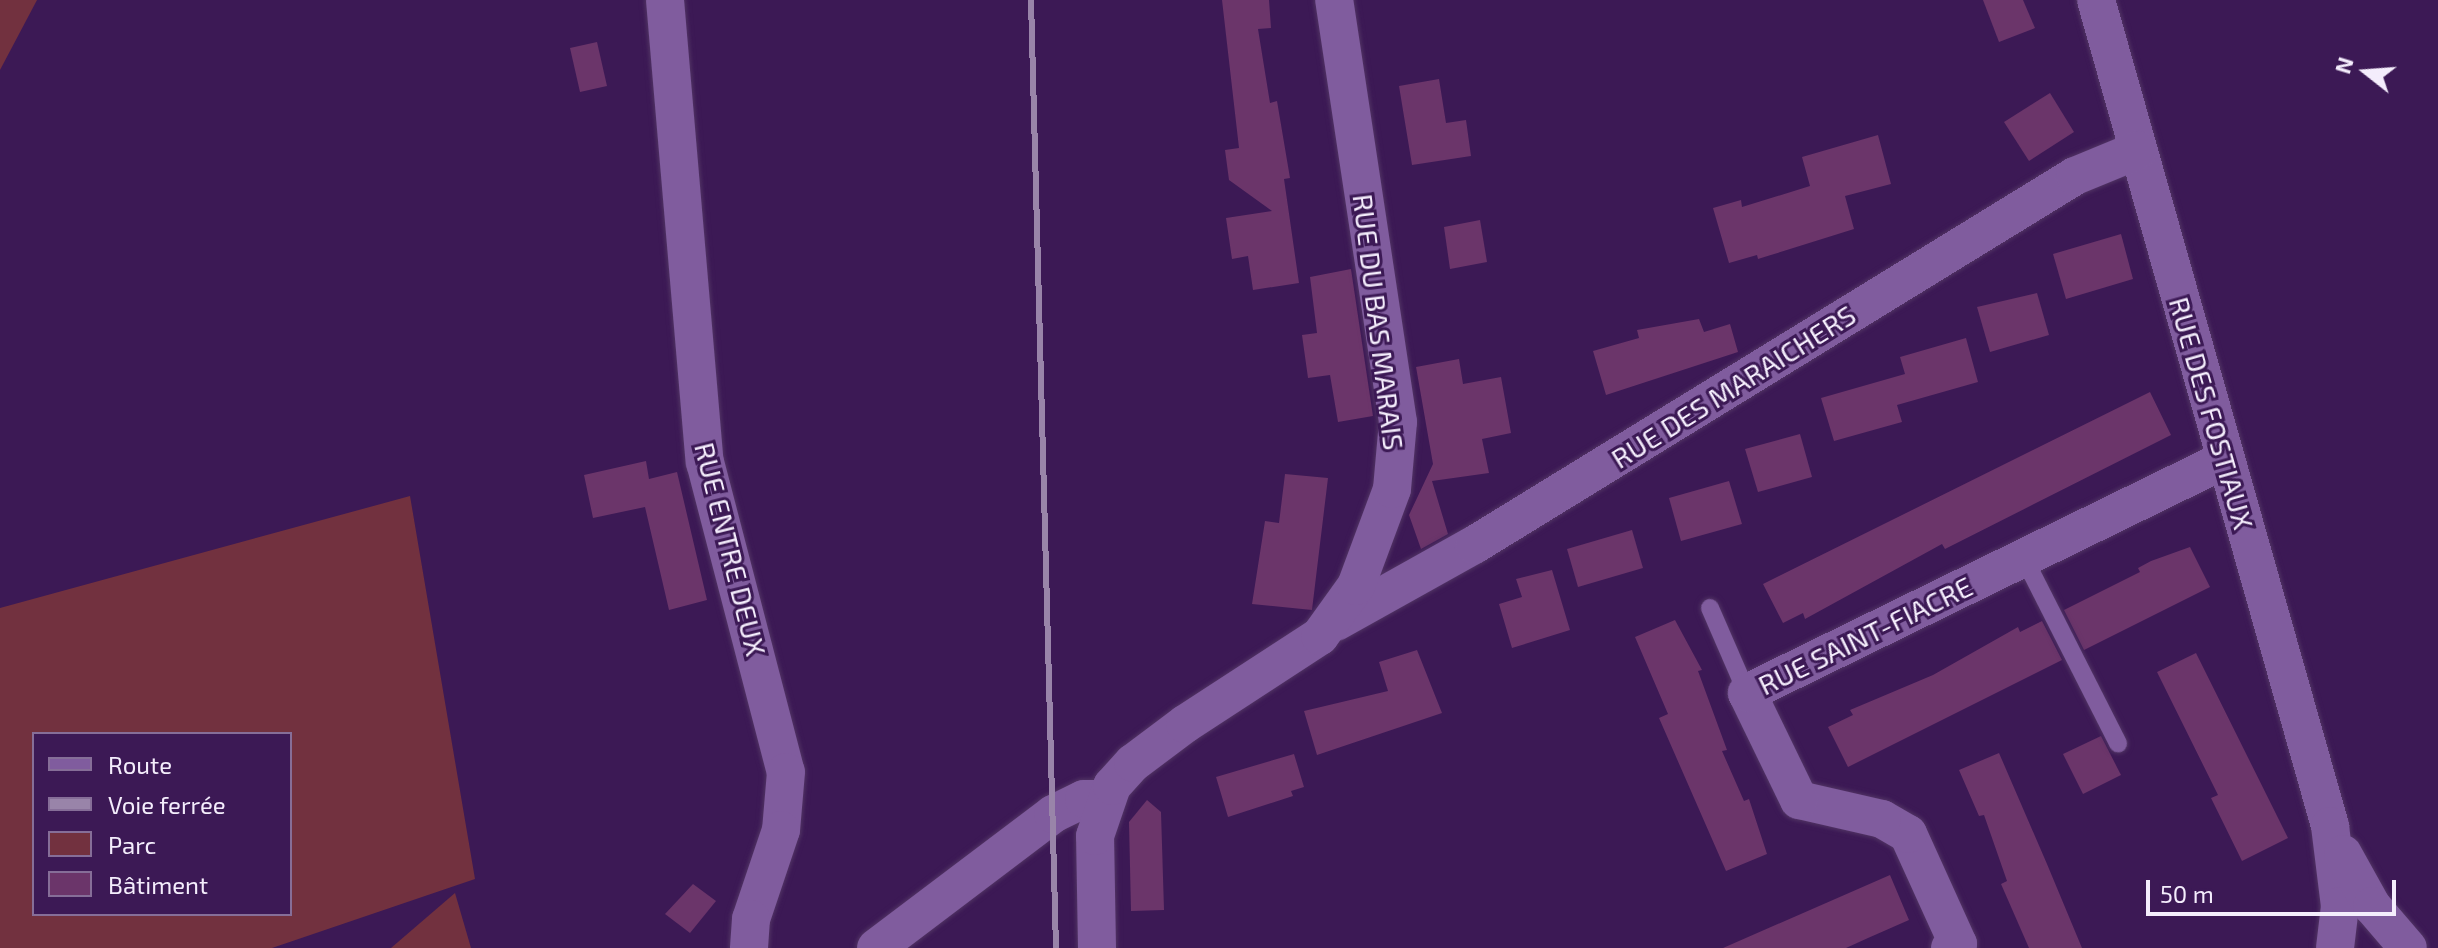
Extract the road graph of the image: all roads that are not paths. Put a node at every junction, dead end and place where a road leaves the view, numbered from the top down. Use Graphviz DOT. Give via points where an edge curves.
graph roads {
  1 [pos="665,0"];
  2 [pos="1334,0"];
  3 [pos="2096,0"];
  4 [pos="2138,150"];
  5 [pos="2224,460"];
  6 [pos="2024,558"];
  7 [pos="1710,608"];
  8 [pos="1330,625"];
  9 [pos="1747,693"];
  10 [pos="2118,743"];
  11 [pos="1106,799"];
  12 [pos="2330,826"];
  13 [pos="749,948"];
  14 [pos="876,948"];
  15 [pos="1097,948"];
  16 [pos="1950,948"];
  17 [pos="2335,948"];
  18 [pos="2408,948"];
  1 -- 13 [label="street, RUE ENTRE DEUX" via="705,462 786,772 781,830 751,919"];
  2 -- 8 [label="street, RUE DU BAS MARAIS" via="1399,449 1392,489 1365,564"];
  3 -- 4 [label="street, RUE DES FOSTIAUX"];
  4 -- 5 [label="street, RUE DES FOSTIAUX"];
  4 -- 8 [label="street, RUE DES MARAICHERS" via="2075,176 1474,545"];
  5 -- 6 [label="street, RUE SAINT-FIACRE"];
  5 -- 12 [label="street, RUE DES FOSTIAUX"];
  6 -- 9 [label="street, RUE SAINT-FIACRE"];
  6 -- 10 [label="lane"];
  7 -- 9 [label="lane"];
  8 -- 11 [label="street, RUE DU BAS MARAIS" via="1310,645 1150,749 1121,774"];
  9 -- 16 [label="street, RUE SAINT-FIACRE" via="1799,800 1882,819 1908,834 1958,944"];
  11 -- 14 [label="street" via="1084,799 1053,814"];
  11 -- 15 [label="street, RUE DU BAS MARAIS" via="1095,836"];
  12 -- 17 [label="street, RUE DES FOSTIAUX" via="2340,906"];
  12 -- 18 [label="street, RUE DES FOSTIAUX" via="2357,883"];
}
